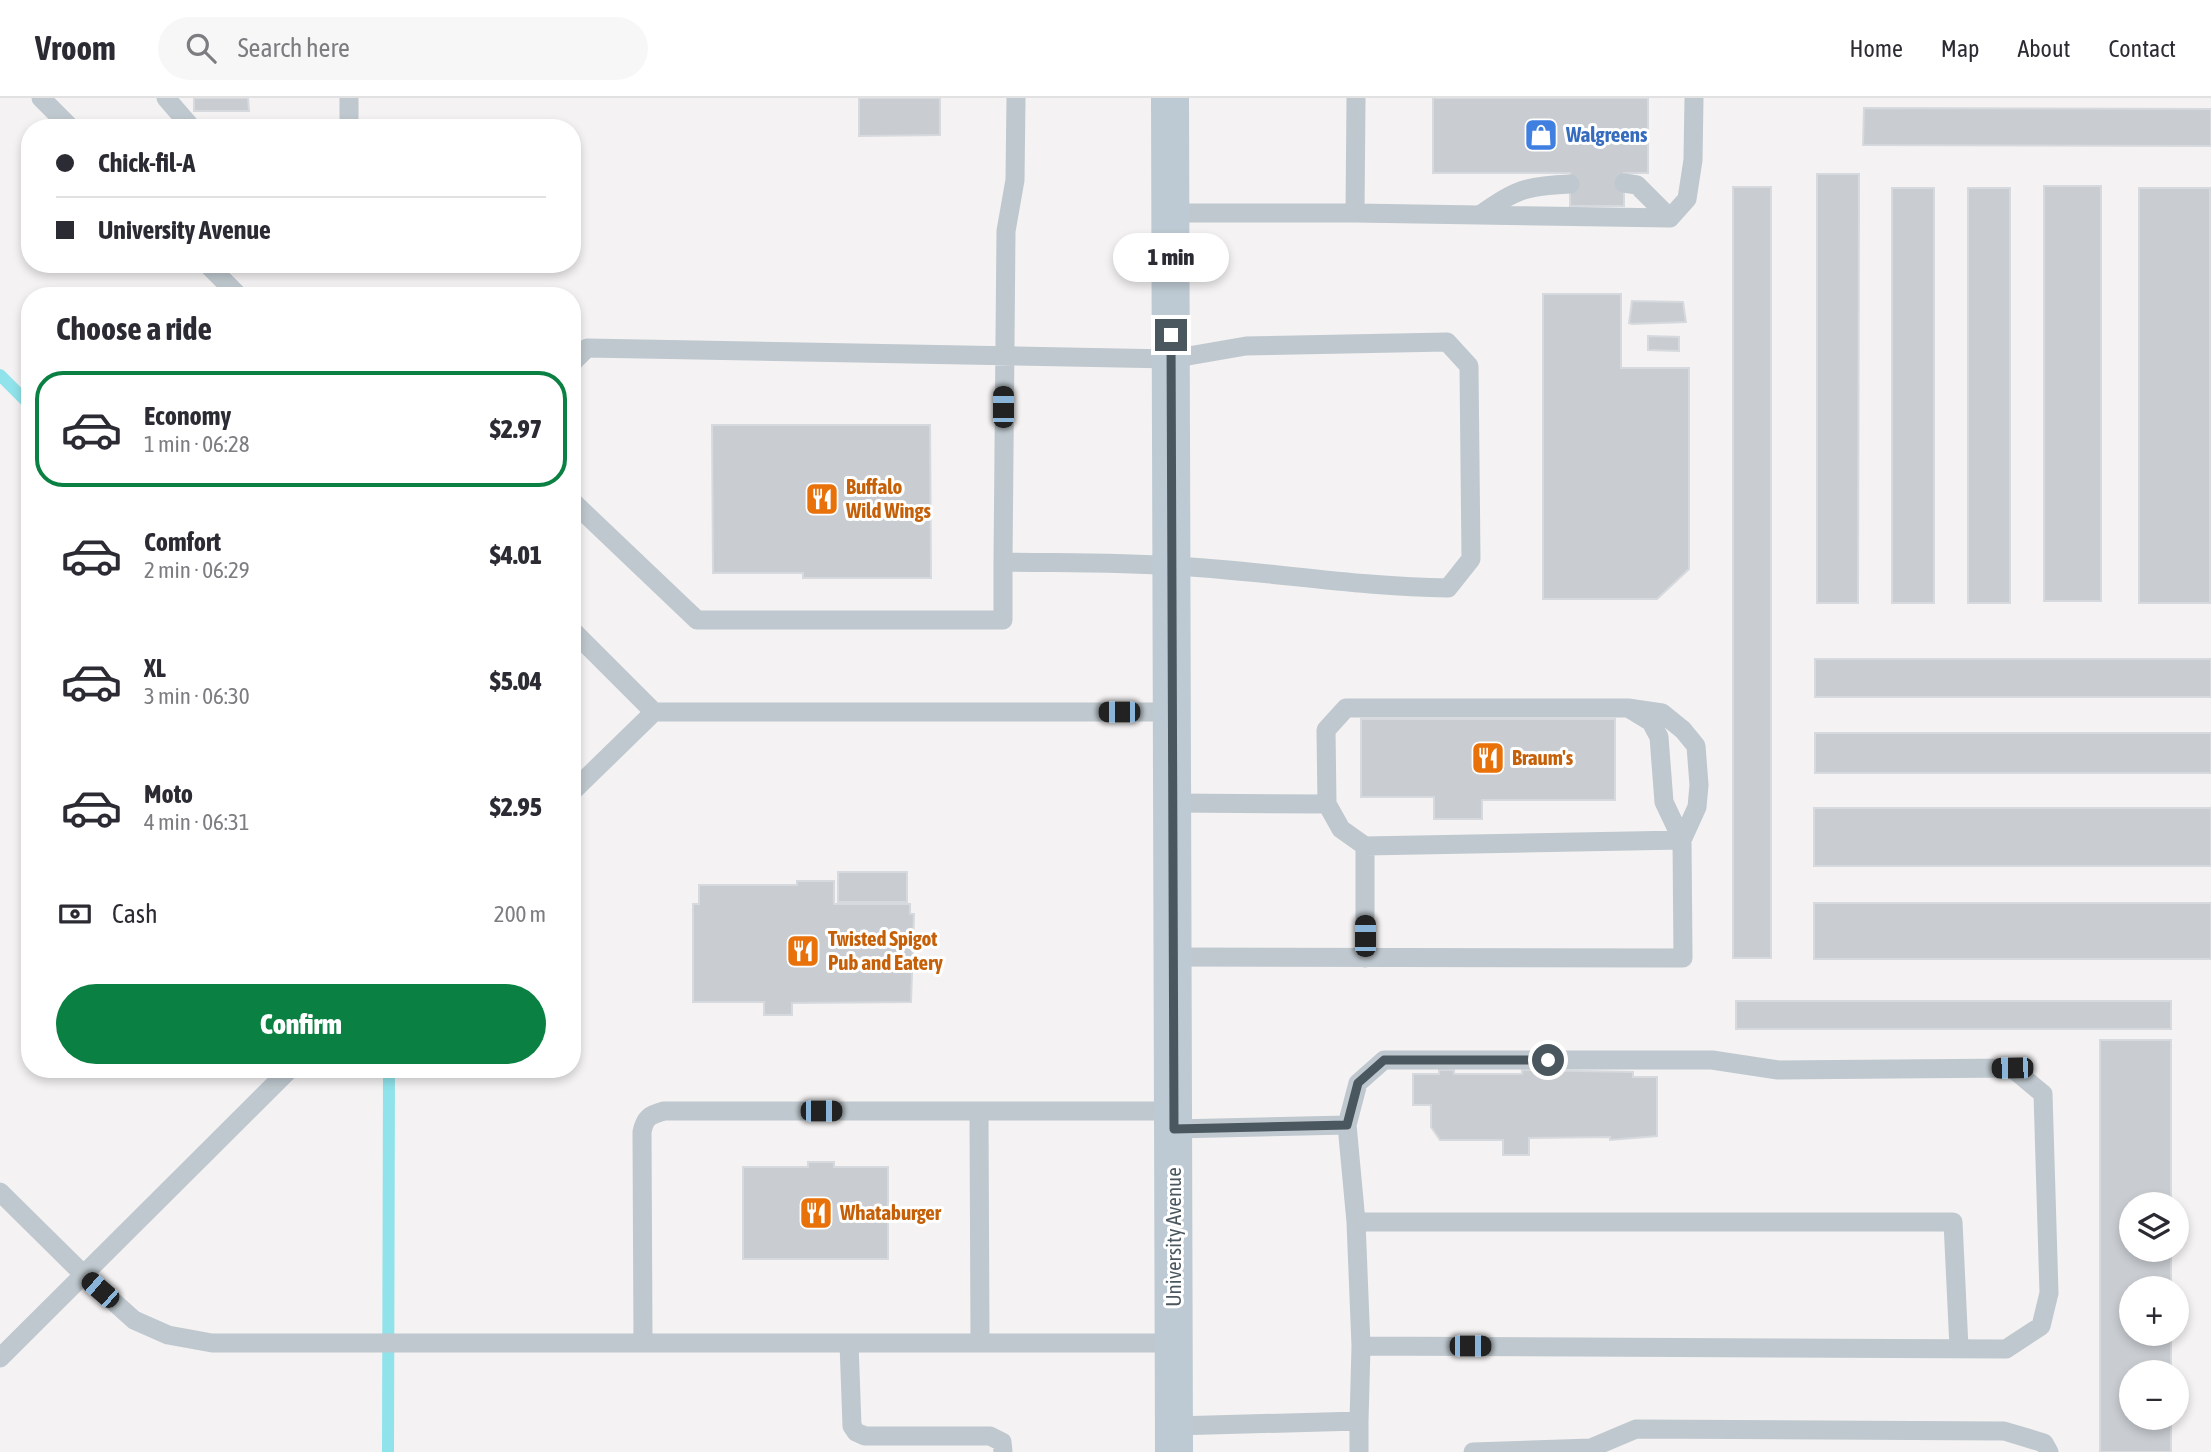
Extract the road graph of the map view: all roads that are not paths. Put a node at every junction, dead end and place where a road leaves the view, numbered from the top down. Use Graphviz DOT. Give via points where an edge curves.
graph roads {
  1 [pos="41,98"];
  2 [pos="166,98"];
  3 [pos="349,98"];
  4 [pos="1016,98"];
  5 [pos="1170,98"];
  6 [pos="1356,98"];
  7 [pos="1693,98"];
  8 [pos="62,119"];
  9 [pos="184,119"];
  10 [pos="349,119"];
  11 [pos="1623,183"];
  12 [pos="1570,184"];
  13 [pos="1170,213"];
  14 [pos="1355,213"];
  15 [pos="1480,215"];
  16 [pos="1670,218"];
  17 [pos="222,273"];
  18 [pos="232,287"];
  19 [pos="581,354"];
  20 [pos="1003,355"];
  21 [pos="1171,359"];
  22 [pos="581,510"];
  23 [pos="1003,562"];
  24 [pos="1174,566"];
  25 [pos="581,640"];
  26 [pos="1628,708"];
  27 [pos="654,712"];
  28 [pos="1174,712"];
  29 [pos="581,783"];
  30 [pos="1174,803"];
  31 [pos="1327,804"];
  32 [pos="1682,840"];
  33 [pos="1365,846"];
  34 [pos="1174,957"];
  35 [pos="1365,958"];
  36 [pos="281,1078"];
  37 [pos="979,1111"];
  38 [pos="1174,1120"];
  39 [pos="1347,1125"];
  40 [pos="0,1192"];
  41 [pos="1356,1222"];
  42 [pos="83,1275"];
  43 [pos="643,1343"];
  44 [pos="849,1343"];
  45 [pos="980,1343"];
  46 [pos="1174,1343"];
  47 [pos="1361,1346"];
  48 [pos="1959,1349"];
  49 [pos="0,1358"];
  50 [pos="1359,1421"];
  51 [pos="1174,1439"];
  52 [pos="1594,1450"];
  53 [pos="1003,1452"];
  54 [pos="1359,1452"];
  55 [pos="1473,1452"];
  56 [pos="2049,1452"];
  1 -- 8 [label="lane"];
  2 -- 9 [label="lane"];
  3 -- 10 [label="lane"];
  4 -- 20 [label="lane" via="1016,180 1006,231"];
  5 -- 13 [label="main road, University Avenue"];
  6 -- 14 [label="lane"];
  7 -- 16 [label="lane" via="1693,160 1687,200"];
  11 -- 16 [label="lane" via="1637,185"];
  12 -- 15 [label="lane" via="1529,186"];
  13 -- 14 [label="lane"];
  13 -- 21 [label="main road, University Avenue"];
  14 -- 15 [label="lane"];
  15 -- 16 [label="lane"];
  17 -- 18 [label="lane"];
  19 -- 20 [label="lane" via="587,348"];
  20 -- 21 [label="lane"];
  20 -- 23 [label="lane"];
  21 -- 24 [label="main road, University Avenue"];
  21 -- 24 [label="lane" via="1246,346 1447,342 1469,366 1471,559 1448,588 1385,587"];
  22 -- 23 [label="lane" via="697,620 1003,620"];
  23 -- 24 [label="lane"];
  24 -- 28 [label="main road, University Avenue"];
  25 -- 27 [label="lane"];
  26 -- 31 [label="lane" via="1346,708 1326,730"];
  26 -- 32 [label="lane" via="1651,722 1659,737 1664,802"];
  26 -- 32 [label="lane" via="1661,713 1696,746 1697,807"];
  27 -- 28 [label="lane"];
  27 -- 29 [label="lane"];
  28 -- 30 [label="main road, University Avenue"];
  30 -- 31 [label="lane"];
  30 -- 34 [label="main road, University Avenue"];
  31 -- 33 [label="lane" via="1341,829"];
  32 -- 33 [label="lane"];
  32 -- 35 [label="lane" via="1683,958"];
  33 -- 35 [label="lane"];
  34 -- 35 [label="lane"];
  34 -- 38 [label="main road, University Avenue"];
  36 -- 42 [label="lane"];
  37 -- 38 [label="lane"];
  37 -- 43 [label="lane" via="651,1114 642,1132"];
  37 -- 45 [label="lane"];
  38 -- 39 [label="lane"];
  38 -- 46 [label="main road, University Avenue"];
  39 -- 41 [label="lane"];
  39 -- 48 [label="lane" via="1358,1083 1384,1060 1712,1060 1778,1070 2012,1068 2043,1094 2049,1293 2041,1326 2006,1349"];
  40 -- 42 [label="lane"];
  41 -- 47 [label="lane"];
  41 -- 48 [label="lane" via="1953,1222"];
  42 -- 43 [label="lane" via="134,1320 168,1335 212,1343"];
  42 -- 49 [label="lane"];
  43 -- 44 [label="lane"];
  44 -- 45 [label="lane"];
  44 -- 53 [label="lane" via="852,1426 856,1432 865,1436 990,1436 1002,1442"];
  45 -- 46 [label="lane"];
  46 -- 51 [label="main road, University Avenue"];
  47 -- 48 [label="lane"];
  47 -- 50 [label="lane"];
  50 -- 51 [label="lane"];
  50 -- 54 [label="lane"];
  52 -- 55 [label="lane"];
  52 -- 56 [label="lane" via="1636,1429 2004,1431 2043,1443"];
}
